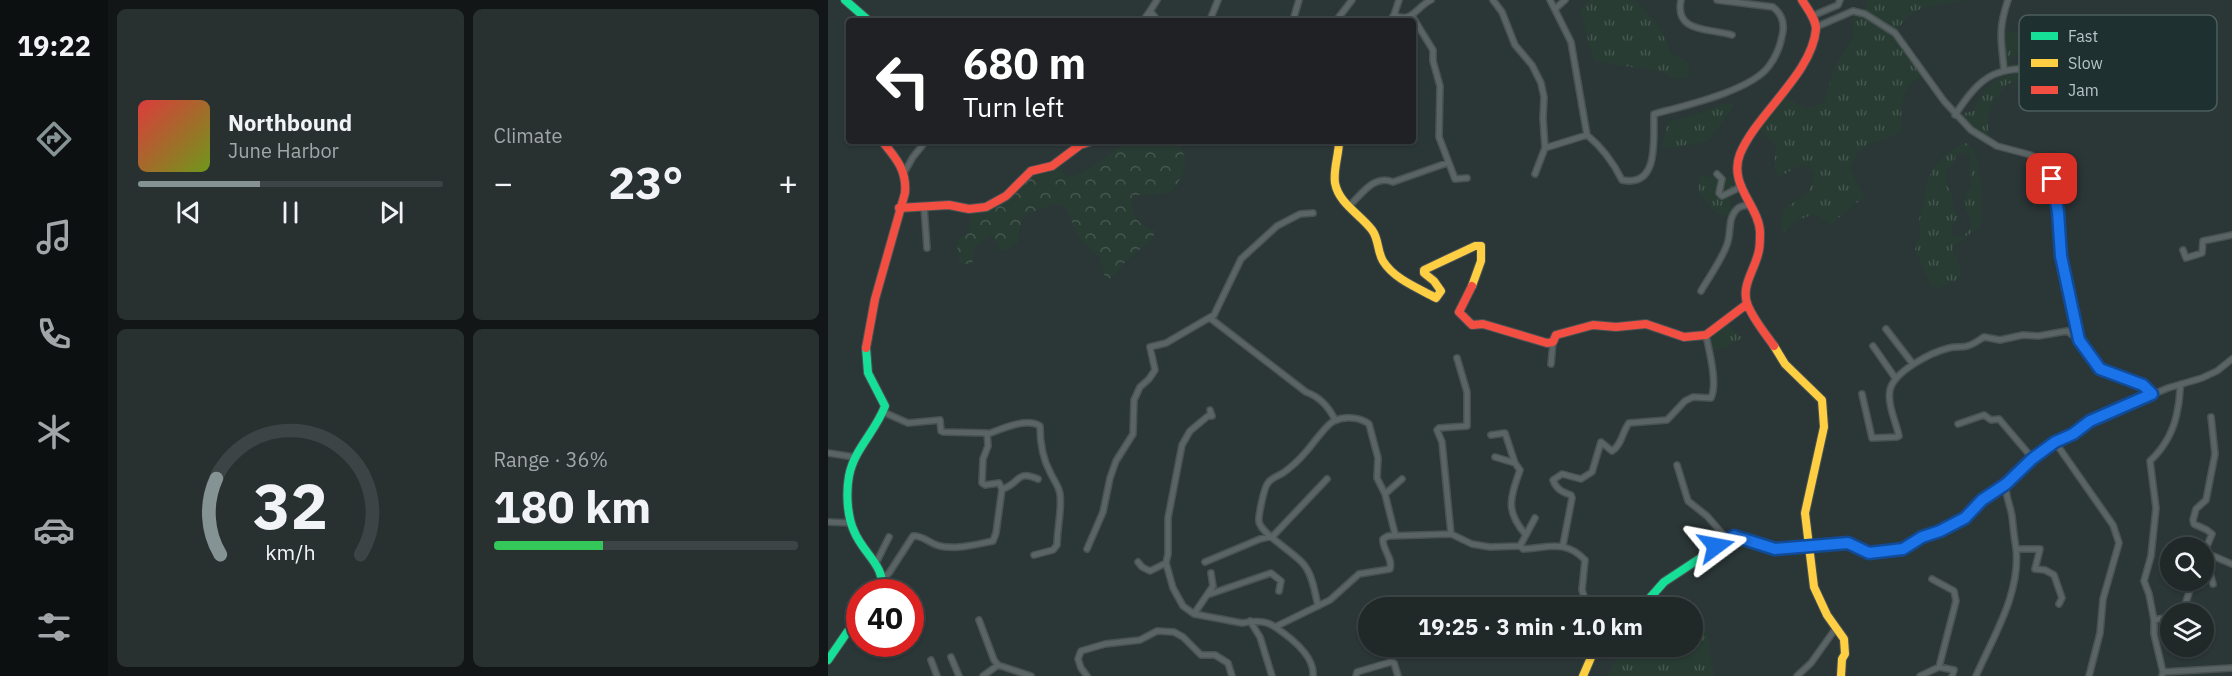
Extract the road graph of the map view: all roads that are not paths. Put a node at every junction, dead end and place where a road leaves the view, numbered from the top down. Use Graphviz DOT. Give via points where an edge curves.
graph roads {
  1 [pos="845,0"];
  2 [pos="1156,0"];
  3 [pos="1218,0"];
  4 [pos="1299,0"];
  5 [pos="1352,0"];
  6 [pos="1399,0"];
  7 [pos="1431,0"];
  8 [pos="1493,0"];
  9 [pos="1550,0"];
  10 [pos="1565,0"];
  11 [pos="1681,0"];
  12 [pos="1717,0"];
  13 [pos="1802,0"];
  14 [pos="1840,0"];
  15 [pos="2008,0"];
  16 [pos="1750,2"];
  17 [pos="1555,9"];
  18 [pos="1150,11"];
  19 [pos="1394,15"];
  20 [pos="1413,16"];
  21 [pos="1812,16"];
  22 [pos="1339,17"];
  23 [pos="866,18"];
  24 [pos="1145,18"];
  25 [pos="1156,18"];
  26 [pos="1211,18"];
  27 [pos="1294,18"];
  28 [pos="1392,18"];
  29 [pos="1404,18"];
  30 [pos="1409,18"];
  31 [pos="1416,21"];
  32 [pos="1816,27"];
  33 [pos="1732,35"];
  34 [pos="2004,69"];
  35 [pos="2019,69"];
  36 [pos="1955,115"];
  37 [pos="1587,135"];
  38 [pos="884,144"];
  39 [pos="924,144"];
  40 [pos="1083,144"];
  41 [pos="1339,144"];
  42 [pos="1545,148"];
  43 [pos="1447,163"];
  44 [pos="905,171"];
  45 [pos="1535,174"];
  46 [pos="1717,174"];
  47 [pos="1467,178"];
  48 [pos="1741,187"];
  49 [pos="1750,205"];
  50 [pos="924,206"];
  51 [pos="1348,206"];
  52 [pos="899,208"];
  53 [pos="1313,213"];
  54 [pos="2232,235"];
  55 [pos="927,248"];
  56 [pos="2183,250"];
  57 [pos="1701,291"];
  58 [pos="1747,304"];
  59 [pos="1210,318"];
  60 [pos="1886,329"];
  61 [pos="1706,335"];
  62 [pos="2079,340"];
  63 [pos="1553,342"];
  64 [pos="1873,346"];
  65 [pos="1456,358"];
  66 [pos="2232,359"];
  67 [pos="1551,364"];
  68 [pos="1913,364"];
  69 [pos="1896,380"];
  70 [pos="2181,384"];
  71 [pos="1862,394"];
  72 [pos="2152,394"];
  73 [pos="1210,410"];
  74 [pos="883,412"];
  75 [pos="2211,417"];
  76 [pos="1335,420"];
  77 [pos="1958,424"];
  78 [pos="988,434"];
  79 [pos="1491,435"];
  80 [pos="2055,442"];
  81 [pos="828,453"];
  82 [pos="854,456"];
  83 [pos="1495,457"];
  84 [pos="2032,459"];
  85 [pos="1515,463"];
  86 [pos="1677,465"];
  87 [pos="1038,479"];
  88 [pos="1327,479"];
  89 [pos="1402,479"];
  90 [pos="2006,484"];
  91 [pos="1002,489"];
  92 [pos="1385,494"];
  93 [pos="1535,518"];
  94 [pos="828,522"];
  95 [pos="851,523"];
  96 [pos="1395,534"];
  97 [pos="1451,534"];
  98 [pos="1526,535"];
  99 [pos="1273,536"];
  100 [pos="889,537"];
  101 [pos="2211,537"];
  102 [pos="1727,539"];
  103 [pos="1563,545"];
  104 [pos="1808,545"];
  105 [pos="1520,546"];
  106 [pos="1087,549"];
  107 [pos="2016,549"];
  108 [pos="1034,555"];
  109 [pos="2214,556"];
  110 [pos="1138,562"];
  111 [pos="1166,562"];
  112 [pos="1204,562"];
  113 [pos="876,563"];
  114 [pos="2232,564"];
  115 [pos="1211,573"];
  116 [pos="883,578"];
  117 [pos="1932,579"];
  118 [pos="1279,591"];
  119 [pos="1208,595"];
  120 [pos="1583,597"];
  121 [pos="1651,597"];
  122 [pos="2059,604"];
  123 [pos="1318,606"];
  124 [pos="1194,614"];
  125 [pos="2160,619"];
  126 [pos="979,620"];
  127 [pos="2154,620"];
  128 [pos="1250,621"];
  129 [pos="1275,627"];
  130 [pos="1836,628"];
  131 [pos="846,634"];
  132 [pos="951,657"];
  133 [pos="1591,657"];
  134 [pos="828,660"];
  135 [pos="931,660"];
  136 [pos="998,665"];
  137 [pos="1939,667"];
  138 [pos="2232,668"];
  139 [pos="1976,674"];
  140 [pos="2162,674"];
  141 [pos="937,676"];
  142 [pos="959,676"];
  143 [pos="983,676"];
  144 [pos="1031,676"];
  145 [pos="1087,676"];
  146 [pos="1232,676"];
  147 [pos="1272,676"];
  148 [pos="1313,676"];
  149 [pos="1356,676"];
  150 [pos="1398,676"];
  151 [pos="1583,676"];
  152 [pos="1797,676"];
  153 [pos="1841,676"];
  154 [pos="1920,676"];
  155 [pos="1952,676"];
  156 [pos="1984,676"];
  157 [pos="2089,676"];
  1 -- 23 [label="street"];
  2 -- 18 [label="street"];
  3 -- 26 [label="street"];
  4 -- 27 [label="street"];
  5 -- 22 [label="street"];
  6 -- 19 [label="street"];
  7 -- 20 [label="street"];
  8 -- 42 [label="street" via="1515,45 1541,83"];
  9 -- 17 [label="street"];
  10 -- 17 [label="street"];
  11 -- 33 [label="street" via="1681,12 1688,24 1698,30 1719,30"];
  12 -- 16 [label="street"];
  13 -- 21 [label="street"];
  14 -- 21 [label="street" via="1838,5"];
  15 -- 34 [label="street" via="2000,30"];
  16 -- 37 [label="street" via="1773,8 1783,21 1780,46 1768,68 1746,83 1708,99 1654,114 1650,168 1645,175 1632,182 1622,180 1614,163"];
  17 -- 37 [label="street" via="1571,42"];
  18 -- 24 [label="street"];
  18 -- 25 [label="street"];
  19 -- 28 [label="street"];
  19 -- 29 [label="street"];
  20 -- 30 [label="street"];
  21 -- 32 [label="street"];
  31 -- 43 [label="street" via="1433,50 1440,86 1439,137"];
  32 -- 36 [label="street" via="1853,11 1865,14 1894,33"];
  32 -- 48 [label="street" via="1797,73 1740,155 1737,176"];
  34 -- 35 [label="street"];
  34 -- 36 [label="street" via="1976,86"];
  36 -- 62 [label="street" via="1997,146 2031,155 2045,164 2052,179 2061,256"];
  37 -- 42 [label="street"];
  38 -- 44 [label="street"];
  39 -- 44 [label="street"];
  40 -- 50 [label="street" via="1052,166 1031,171 1006,196 986,207"];
  41 -- 51 [label="street" via="1336,186"];
  42 -- 45 [label="street"];
  43 -- 47 [label="street" via="1455,179"];
  43 -- 51 [label="street" via="1393,182 1377,180"];
  44 -- 52 [label="street" via="905,193"];
  46 -- 48 [label="street" via="1722,179 1722,196"];
  48 -- 49 [label="street"];
  49 -- 57 [label="street" via="1736,210 1723,255"];
  49 -- 58 [label="street" via="1760,229 1759,251 1745,290"];
  50 -- 52 [label="street"];
  50 -- 55 [label="street"];
  51 -- 63 [label="street" via="1372,231 1382,260 1436,298 1441,291 1424,270 1481,246 1476,279 1460,314 1472,325 1483,324"];
  52 -- 74 [label="street" via="869,321 866,349 868,373 882,398"];
  53 -- 59 [label="street" via="1299,214 1277,226 1241,259"];
  54 -- 56 [label="street" via="2203,240 2202,253 2186,258"];
  58 -- 61 [label="street"];
  58 -- 104 [label="street" via="1785,364 1822,400 1824,427 1805,513"];
  59 -- 76 [label="street" via="1315,396"];
  59 -- 106 [label="street" via="1160,346 1150,347 1155,370 1134,400 1133,434 1116,461 1103,512"];
  60 -- 68 [label="street"];
  61 -- 63 [label="street" via="1684,337 1646,324 1616,327 1590,322 1556,335"];
  61 -- 103 [label="street" via="1713,373 1711,398 1685,401 1667,420 1629,423 1618,447 1612,451 1601,442 1592,472 1581,479 1562,474 1554,480 1572,498"];
  62 -- 68 [label="street" via="2067,331 2000,340 1984,337 1969,346 1935,352"];
  62 -- 72 [label="street" via="2100,369 2143,385"];
  63 -- 67 [label="street"];
  64 -- 69 [label="street"];
  65 -- 97 [label="street" via="1467,392 1467,426 1437,430 1442,442"];
  66 -- 70 [label="street" via="2217,371"];
  68 -- 69 [label="street"];
  69 -- 71 [label="street" via="1890,388 1890,399 1897,437 1872,438"];
  70 -- 72 [label="street"];
  70 -- 127 [label="street" via="2172,429 2162,449 2150,461 2156,508 2144,581"];
  72 -- 80 [label="street" via="2090,421"];
  73 -- 111 [label="street" via="1212,416 1190,431 1182,445 1168,518"];
  74 -- 78 [label="street" via="908,423 940,420 944,432"];
  74 -- 82 [label="street"];
  75 -- 101 [label="street" via="2215,454 2206,500 2196,509 2193,520 2208,530"];
  76 -- 92 [label="street" via="1356,418 1370,424 1378,458 1377,478"];
  76 -- 99 [label="street" via="1303,456 1269,481 1264,490 1258,519"];
  77 -- 84 [label="street" via="1984,415 1991,420 1999,419"];
  78 -- 91 [label="street" via="982,483 999,483"];
  78 -- 108 [label="street" via="1026,423 1041,426 1048,470 1060,492 1061,525 1053,550"];
  79 -- 85 [label="street" via="1505,433"];
  80 -- 84 [label="street"];
  80 -- 157 [label="street" via="2113,525 2118,543"];
  81 -- 82 [label="street"];
  82 -- 95 [label="street" via="848,475"];
  83 -- 85 [label="street"];
  84 -- 90 [label="street"];
  85 -- 98 [label="street" via="1520,470 1512,495 1512,512"];
  86 -- 102 [label="street" via="1688,501"];
  87 -- 91 [label="street" via="1027,474"];
  88 -- 99 [label="street"];
  89 -- 92 [label="street"];
  90 -- 104 [label="street" via="1982,500 1965,518 1903,549 1869,553 1848,543"];
  90 -- 107 [label="street"];
  91 -- 116 [label="street" via="993,541 941,547 913,536"];
  92 -- 96 [label="street"];
  93 -- 98 [label="street"];
  94 -- 95 [label="street"];
  95 -- 113 [label="street" via="859,542"];
  96 -- 97 [label="street"];
  96 -- 123 [label="street" via="1383,539 1382,545 1390,569 1359,574"];
  97 -- 105 [label="street" via="1472,544"];
  98 -- 105 [label="street"];
  99 -- 112 [label="street"];
  99 -- 123 [label="street" via="1306,567"];
  100 -- 113 [label="street"];
  102 -- 104 [label="street" via="1734,536 1775,549"];
  102 -- 121 [label="street" via="1664,582"];
  103 -- 105 [label="street" via="1523,549"];
  103 -- 120 [label="street" via="1586,560 1581,583"];
  104 -- 130 [label="street" via="1814,586"];
  107 -- 122 [label="street" via="2040,549 2035,569 2054,575 2062,598"];
  107 -- 139 [label="street" via="2014,586"];
  109 -- 114 [label="street"];
  110 -- 111 [label="street" via="1150,571"];
  111 -- 124 [label="street" via="1177,598"];
  113 -- 116 [label="street"];
  115 -- 119 [label="street" via="1213,586"];
  117 -- 137 [label="street" via="1954,591 1956,601"];
  118 -- 119 [label="street" via="1281,581 1271,573"];
  119 -- 124 [label="street"];
  123 -- 129 [label="street"];
  124 -- 128 [label="street"];
  125 -- 127 [label="street"];
  126 -- 136 [label="street"];
  127 -- 140 [label="street"];
  128 -- 129 [label="street"];
  128 -- 147 [label="street" via="1260,637"];
  129 -- 148 [label="street" via="1300,648"];
  130 -- 152 [label="street"];
  130 -- 153 [label="street" via="1844,639"];
  131 -- 134 [label="street"];
  132 -- 142 [label="street"];
  133 -- 151 [label="street"];
  135 -- 141 [label="street"];
  136 -- 143 [label="street"];
  136 -- 144 [label="street"];
  137 -- 154 [label="street"];
  137 -- 155 [label="street" via="1954,670"];
  138 -- 140 [label="street"];
  139 -- 156 [label="street"];
  145 -- 146 [label="street" via="1078,659 1081,651 1157,632 1174,632 1201,655 1215,655 1228,663"];
  149 -- 150 [label="street" via="1369,667 1391,662"];
}
